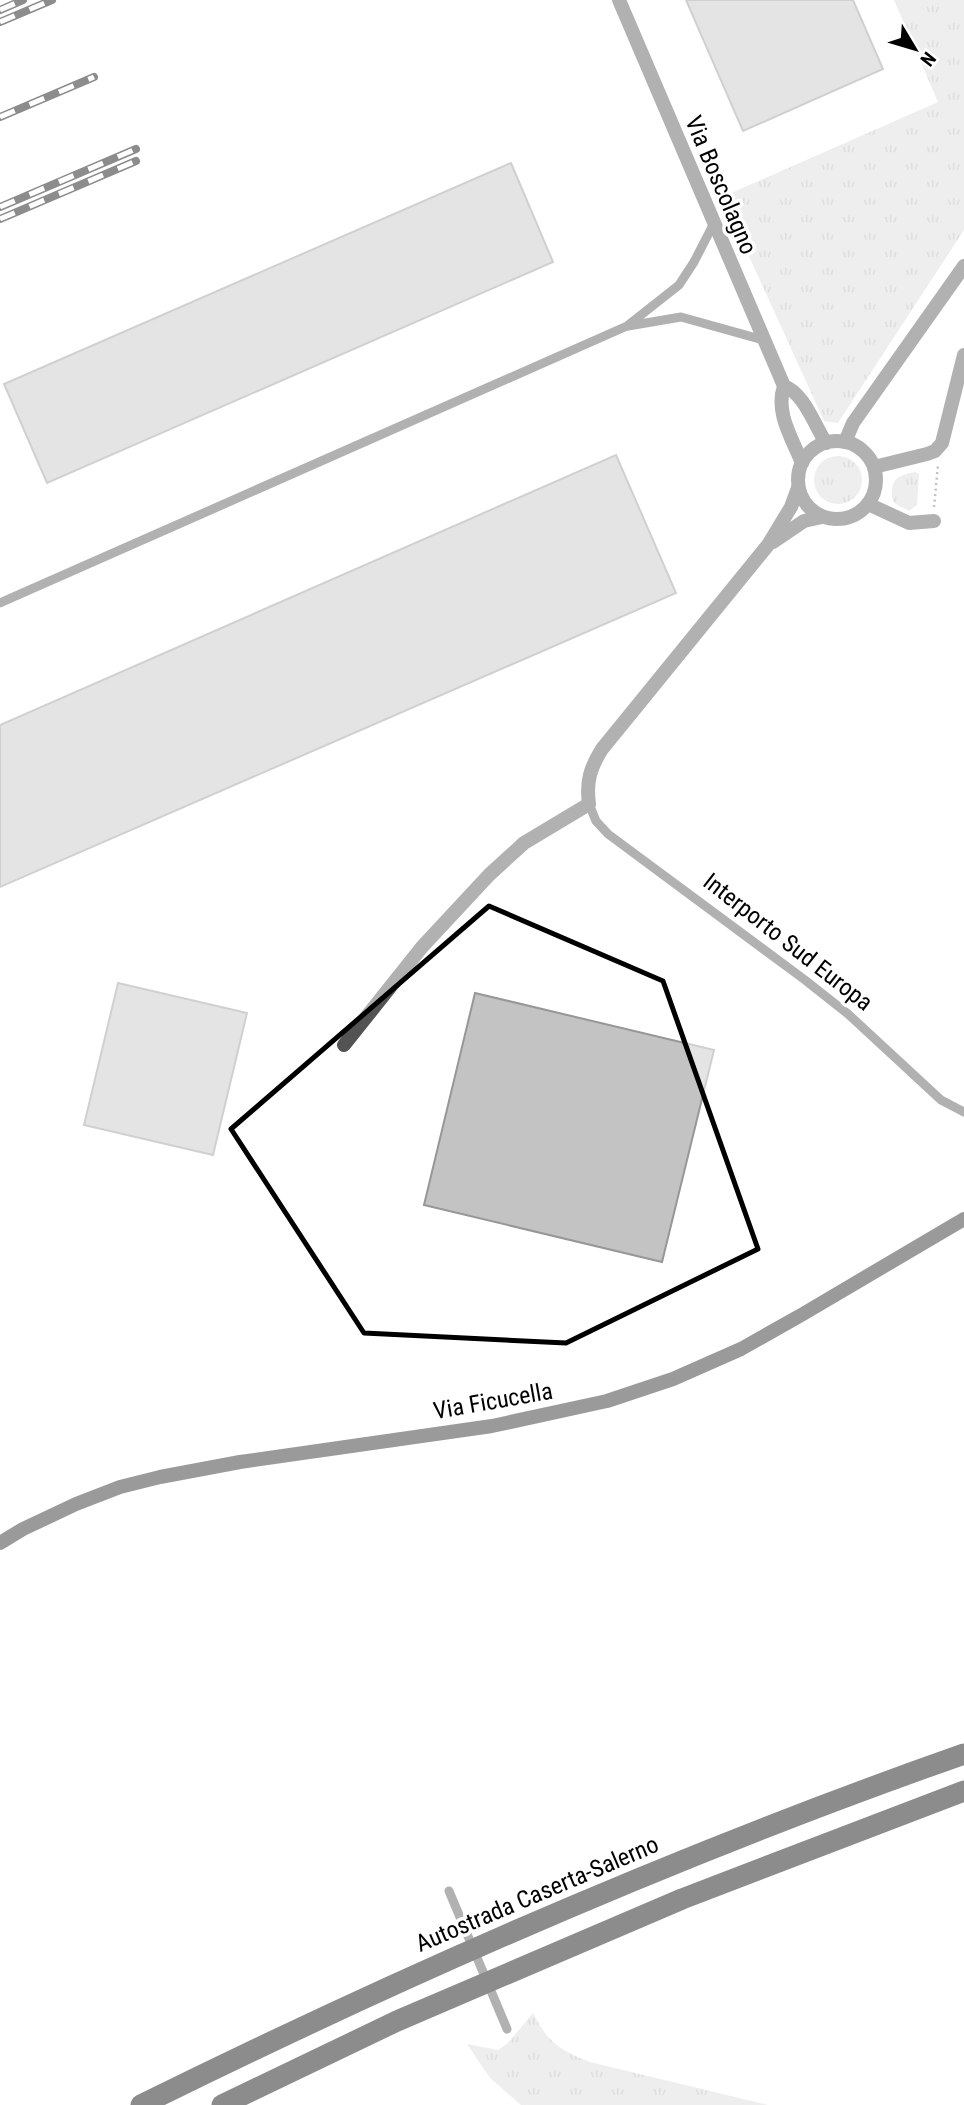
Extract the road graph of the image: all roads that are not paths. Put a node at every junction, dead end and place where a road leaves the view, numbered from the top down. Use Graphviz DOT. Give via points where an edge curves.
graph roads {
  1 [pos="619,0"];
  2 [pos="713,225"];
  3 [pos="964,265"];
  4 [pos="627,326"];
  5 [pos="763,340"];
  6 [pos="964,355"];
  7 [pos="783,386"];
  8 [pos="845,442"];
  9 [pos="826,443"];
  10 [pos="802,463"];
  11 [pos="874,467"];
  12 [pos="798,488"];
  13 [pos="868,504"];
  14 [pos="822,517"];
  15 [pos="934,521"];
  16 [pos="768,545"];
  17 [pos="0,603"];
  18 [pos="589,804"];
  19 [pos="344,1045"];
  20 [pos="964,1112"];
  21 [pos="964,1219"];
  22 [pos="0,1543"];
  23 [pos="964,1754"];
  24 [pos="964,1791"];
  25 [pos="449,1891"];
  26 [pos="507,2029"];
  27 [pos="141,2105"];
  28 [pos="222,2105"];
  1 -- 2 [label="street, Via Boscolagno"];
  2 -- 4 [label="lane" via="679,285"];
  2 -- 5 [label="street, Via Boscolagno"];
  3 -- 8 [label="street" via="853,423"];
  4 -- 5 [label="lane" via="681,317"];
  4 -- 17 [label="lane"];
  5 -- 7 [label="street, Via Boscolagno"];
  6 -- 11 [label="street" via="942,443 928,454"];
  7 -- 9 [label="street, Via Boscolagno" via="799,398"];
  7 -- 10 [label="street, Via Boscolagno" via="781,410"];
  8 -- 9 [label="street"];
  8 -- 11 [label="street" via="858,447"];
  9 -- 10 [label="street" via="809,452"];
  10 -- 12 [label="street"];
  11 -- 13 [label="street" via="874,492"];
  12 -- 14 [label="street" via="811,510"];
  12 -- 16 [label="street"];
  13 -- 14 [label="street" via="847,518"];
  13 -- 15 [label="street" via="909,523"];
  14 -- 16 [label="street" via="804,522"];
  16 -- 18 [label="street" via="602,748 586,785"];
  18 -- 19 [label="street" via="524,843 489,875 422,947"];
  18 -- 20 [label="lane, Interporto Sud Europa" via="608,835 806,980 941,1100"];
  21 -- 22 [label="street, Via Ficucella" via="762,1337 673,1380 607,1401 506,1423 160,1477 76,1504"];
  23 -- 27 [label="highway, Autostrada Caserta-Salerno" via="773,1825 521,1928"];
  24 -- 28 [label="highway" via="670,1904 397,2021"];
  25 -- 26 [label="lane"];
}
